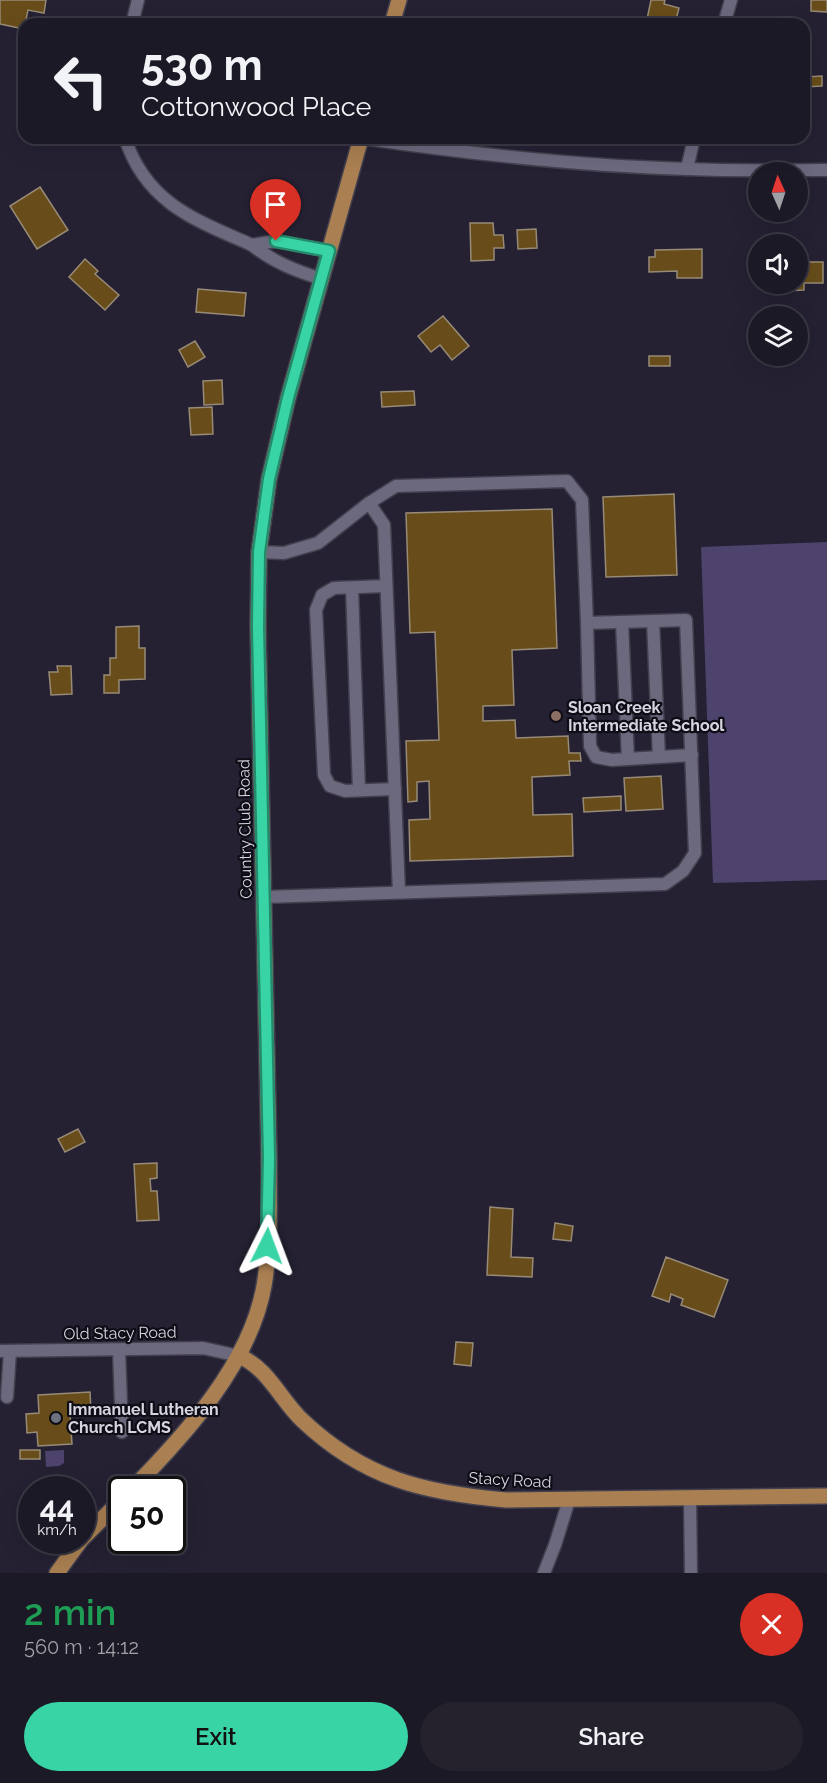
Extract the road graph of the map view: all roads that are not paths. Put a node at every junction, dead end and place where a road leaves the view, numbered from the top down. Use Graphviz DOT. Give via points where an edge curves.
graph roads {
  1 [pos="138,0"];
  2 [pos="399,0"];
  3 [pos="731,0"];
  4 [pos="134,18"];
  5 [pos="394,18"];
  6 [pos="726,18"];
  7 [pos="127,144"];
  8 [pos="359,144"];
  9 [pos="407,144"];
  10 [pos="693,144"];
  11 [pos="687,169"];
  12 [pos="827,170"];
  13 [pos="252,245"];
  14 [pos="329,251"];
  15 [pos="322,279"];
  16 [pos="369,503"];
  17 [pos="259,552"];
  18 [pos="386,586"];
  19 [pos="352,588"];
  20 [pos="653,621"];
  21 [pos="622,622"];
  22 [pos="587,623"];
  23 [pos="692,755"];
  24 [pos="659,757"];
  25 [pos="628,759"];
  26 [pos="395,789"];
  27 [pos="359,790"];
  28 [pos="399,892"];
  29 [pos="264,897"];
  30 [pos="119,1350"];
  31 [pos="5,1351"];
  32 [pos="239,1356"];
  33 [pos="7,1397"];
  34 [pos="122,1432"];
  35 [pos="144,1476"];
  36 [pos="827,1496"];
  37 [pos="690,1498"];
  38 [pos="569,1500"];
  39 [pos="108,1513"];
  40 [pos="96,1526"];
  41 [pos="71,1554"];
  42 [pos="57,1573"];
  43 [pos="544,1573"];
  44 [pos="691,1573"];
  1 -- 4 [label="street"];
  2 -- 5 [label="main road"];
  3 -- 6 [label="street"];
  7 -- 13 [label="street" via="135,163 163,198 192,219"];
  8 -- 14 [label="main road, Country Club Road"];
  9 -- 11 [label="street" via="515,158"];
  10 -- 11 [label="street"];
  11 -- 12 [label="street"];
  13 -- 14 [label="street" via="276,241"];
  13 -- 15 [label="street" via="296,271"];
  14 -- 15 [label="main road, Country Club Road"];
  15 -- 17 [label="main road, Country Club Road" via="269,479"];
  16 -- 17 [label="street" via="318,543 284,553"];
  16 -- 18 [label="street" via="384,525"];
  16 -- 22 [label="street" via="396,486 567,481 582,500"];
  17 -- 29 [label="main road, Country Club Road"];
  18 -- 19 [label="street"];
  18 -- 26 [label="street"];
  19 -- 27 [label="street"];
  19 -- 27 [label="street" via="334,588 322,595 316,610 324,775 330,786"];
  20 -- 21 [label="street"];
  20 -- 23 [label="street" via="686,620"];
  20 -- 24 [label="street"];
  21 -- 22 [label="street"];
  21 -- 25 [label="street"];
  22 -- 25 [label="street" via="590,746 596,757"];
  23 -- 24 [label="street"];
  23 -- 28 [label="street" via="695,853 683,871 665,884"];
  24 -- 25 [label="street"];
  26 -- 27 [label="street"];
  26 -- 28 [label="street"];
  28 -- 29 [label="street"];
  29 -- 32 [label="main road, Country Club Road" via="269,1227 264,1285"];
  30 -- 31 [label="street, Old Stacy Road"];
  30 -- 32 [label="street, Old Stacy Road" via="203,1348"];
  30 -- 34 [label="street"];
  31 -- 33 [label="street"];
  32 -- 35 [label="main road, Country Club Road" via="180,1438"];
  32 -- 38 [label="main road, Stacy Road" via="258,1367 302,1420 330,1444 388,1476 428,1490 466,1497"];
  36 -- 37 [label="main road, Stacy Road"];
  37 -- 38 [label="main road, Stacy Road"];
  37 -- 44 [label="street"];
  38 -- 43 [label="street"];
  39 -- 40 [label="main road"];
  41 -- 42 [label="main road"];
}
